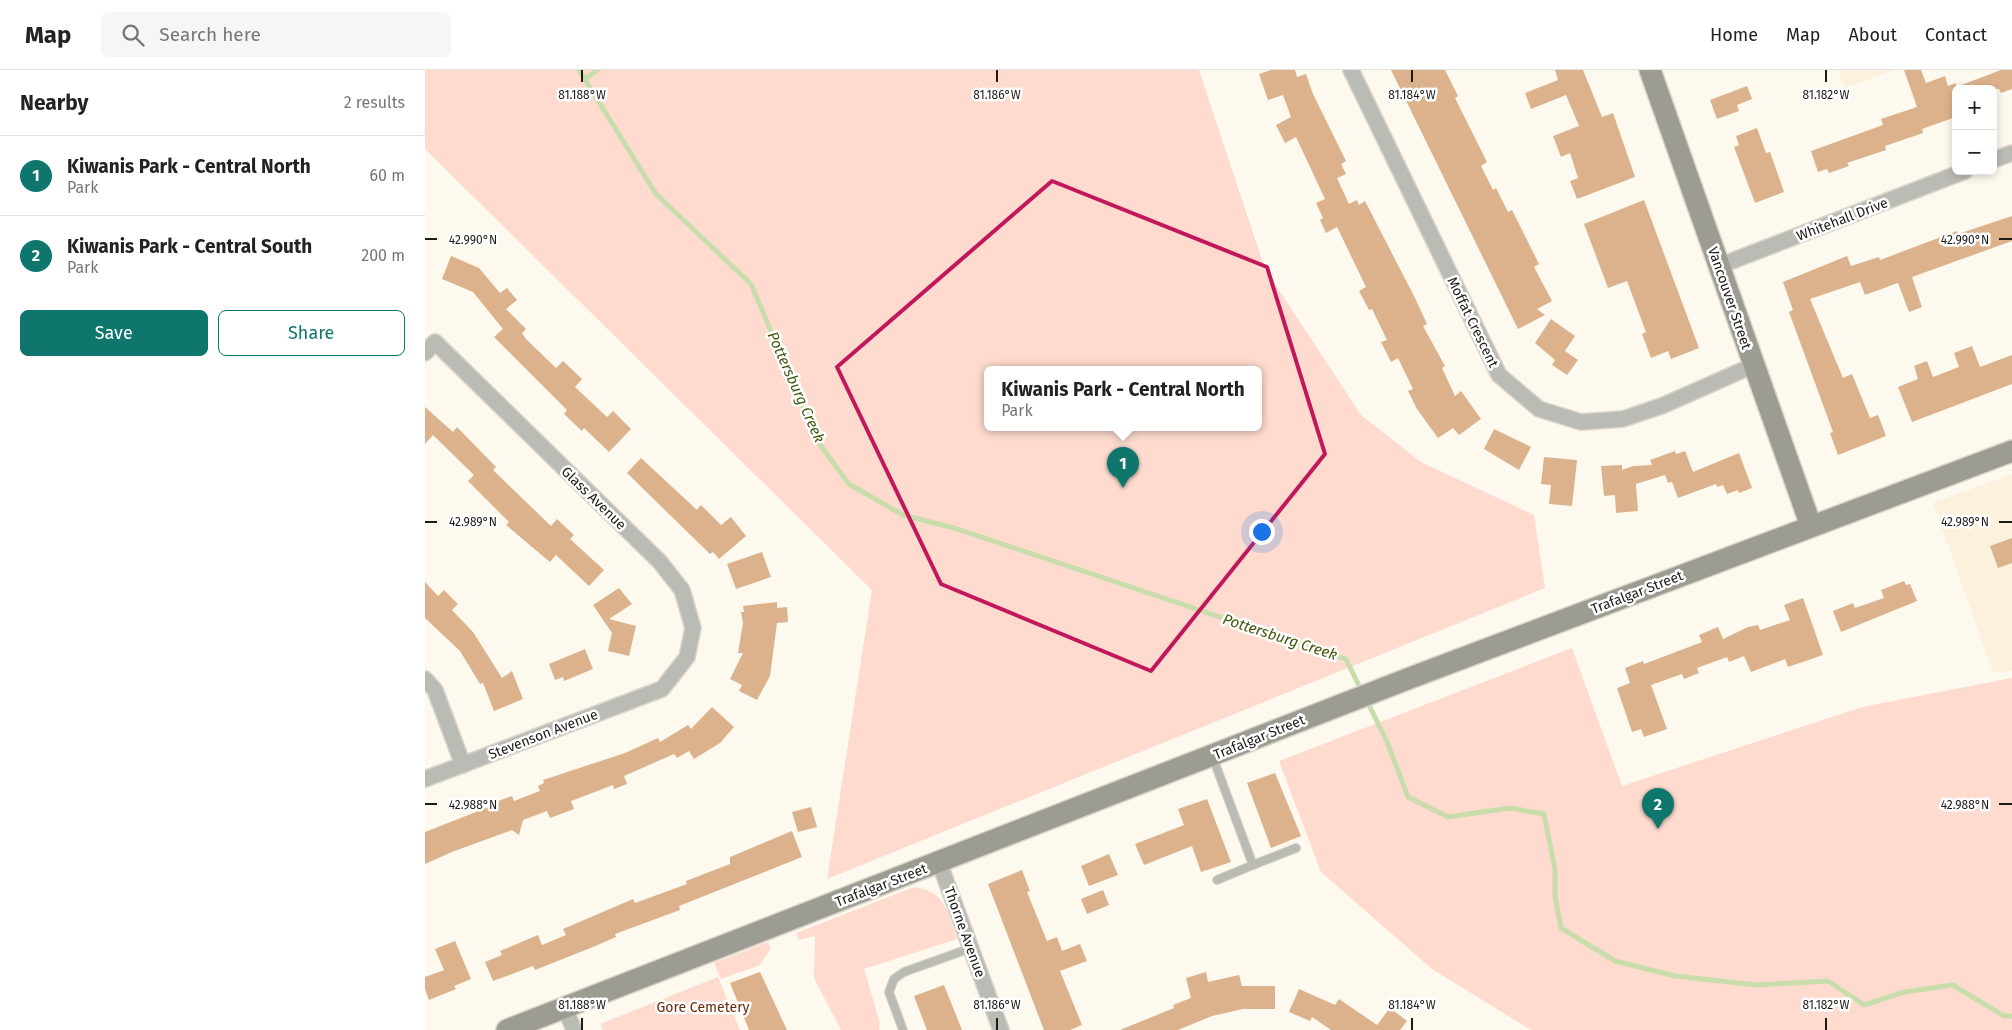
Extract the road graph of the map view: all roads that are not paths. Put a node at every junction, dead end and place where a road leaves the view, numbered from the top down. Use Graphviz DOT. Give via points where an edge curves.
graph roads {
  1 [pos="1351,70"];
  2 [pos="1650,70"];
  3 [pos="2012,153"];
  4 [pos="1997,159"];
  5 [pos="1955,175"];
  6 [pos="1719,266"];
  7 [pos="425,353"];
  8 [pos="1754,365"];
  9 [pos="2012,451"];
  10 [pos="1811,526"];
  11 [pos="425,679"];
  12 [pos="662,689"];
  13 [pos="1212,756"];
  14 [pos="463,765"];
  15 [pos="425,779"];
  16 [pos="1296,848"];
  17 [pos="939,862"];
  18 [pos="1253,865"];
  19 [pos="1217,880"];
  20 [pos="971,948"];
  21 [pos="565,1008"];
  22 [pos="507,1030"];
  23 [pos="574,1030"];
  24 [pos="903,1030"];
  25 [pos="1001,1030"];
  1 -- 8 [label="street, Moffat Crescent" via="1499,376 1539,409 1581,422 1623,419 1664,405"];
  2 -- 6 [label="main road, Vancouver Street"];
  3 -- 4 [label="street"];
  5 -- 6 [label="street, Whitehall Drive"];
  6 -- 8 [label="main road, Vancouver Street"];
  7 -- 12 [label="street, Glass Avenue" via="435,342 660,562 683,590 693,628 687,657"];
  8 -- 10 [label="main road, Vancouver Street"];
  9 -- 10 [label="main road, Trafalgar Street"];
  10 -- 13 [label="main road, Trafalgar Street"];
  11 -- 14 [label="street" via="435,690"];
  12 -- 14 [label="street, Stevenson Avenue"];
  13 -- 17 [label="main road, Trafalgar Street"];
  13 -- 18 [label="lane"];
  14 -- 15 [label="street, Stevenson Avenue"];
  16 -- 18 [label="lane"];
  17 -- 20 [label="street, Thorne Avenue"];
  17 -- 21 [label="main road, Trafalgar Street"];
  18 -- 19 [label="lane"];
  20 -- 24 [label="lane" via="904,972 894,979 889,992"];
  20 -- 25 [label="street, Thorne Avenue"];
  21 -- 22 [label="main road, Trafalgar Street"];
  21 -- 23 [label="street"];
}
